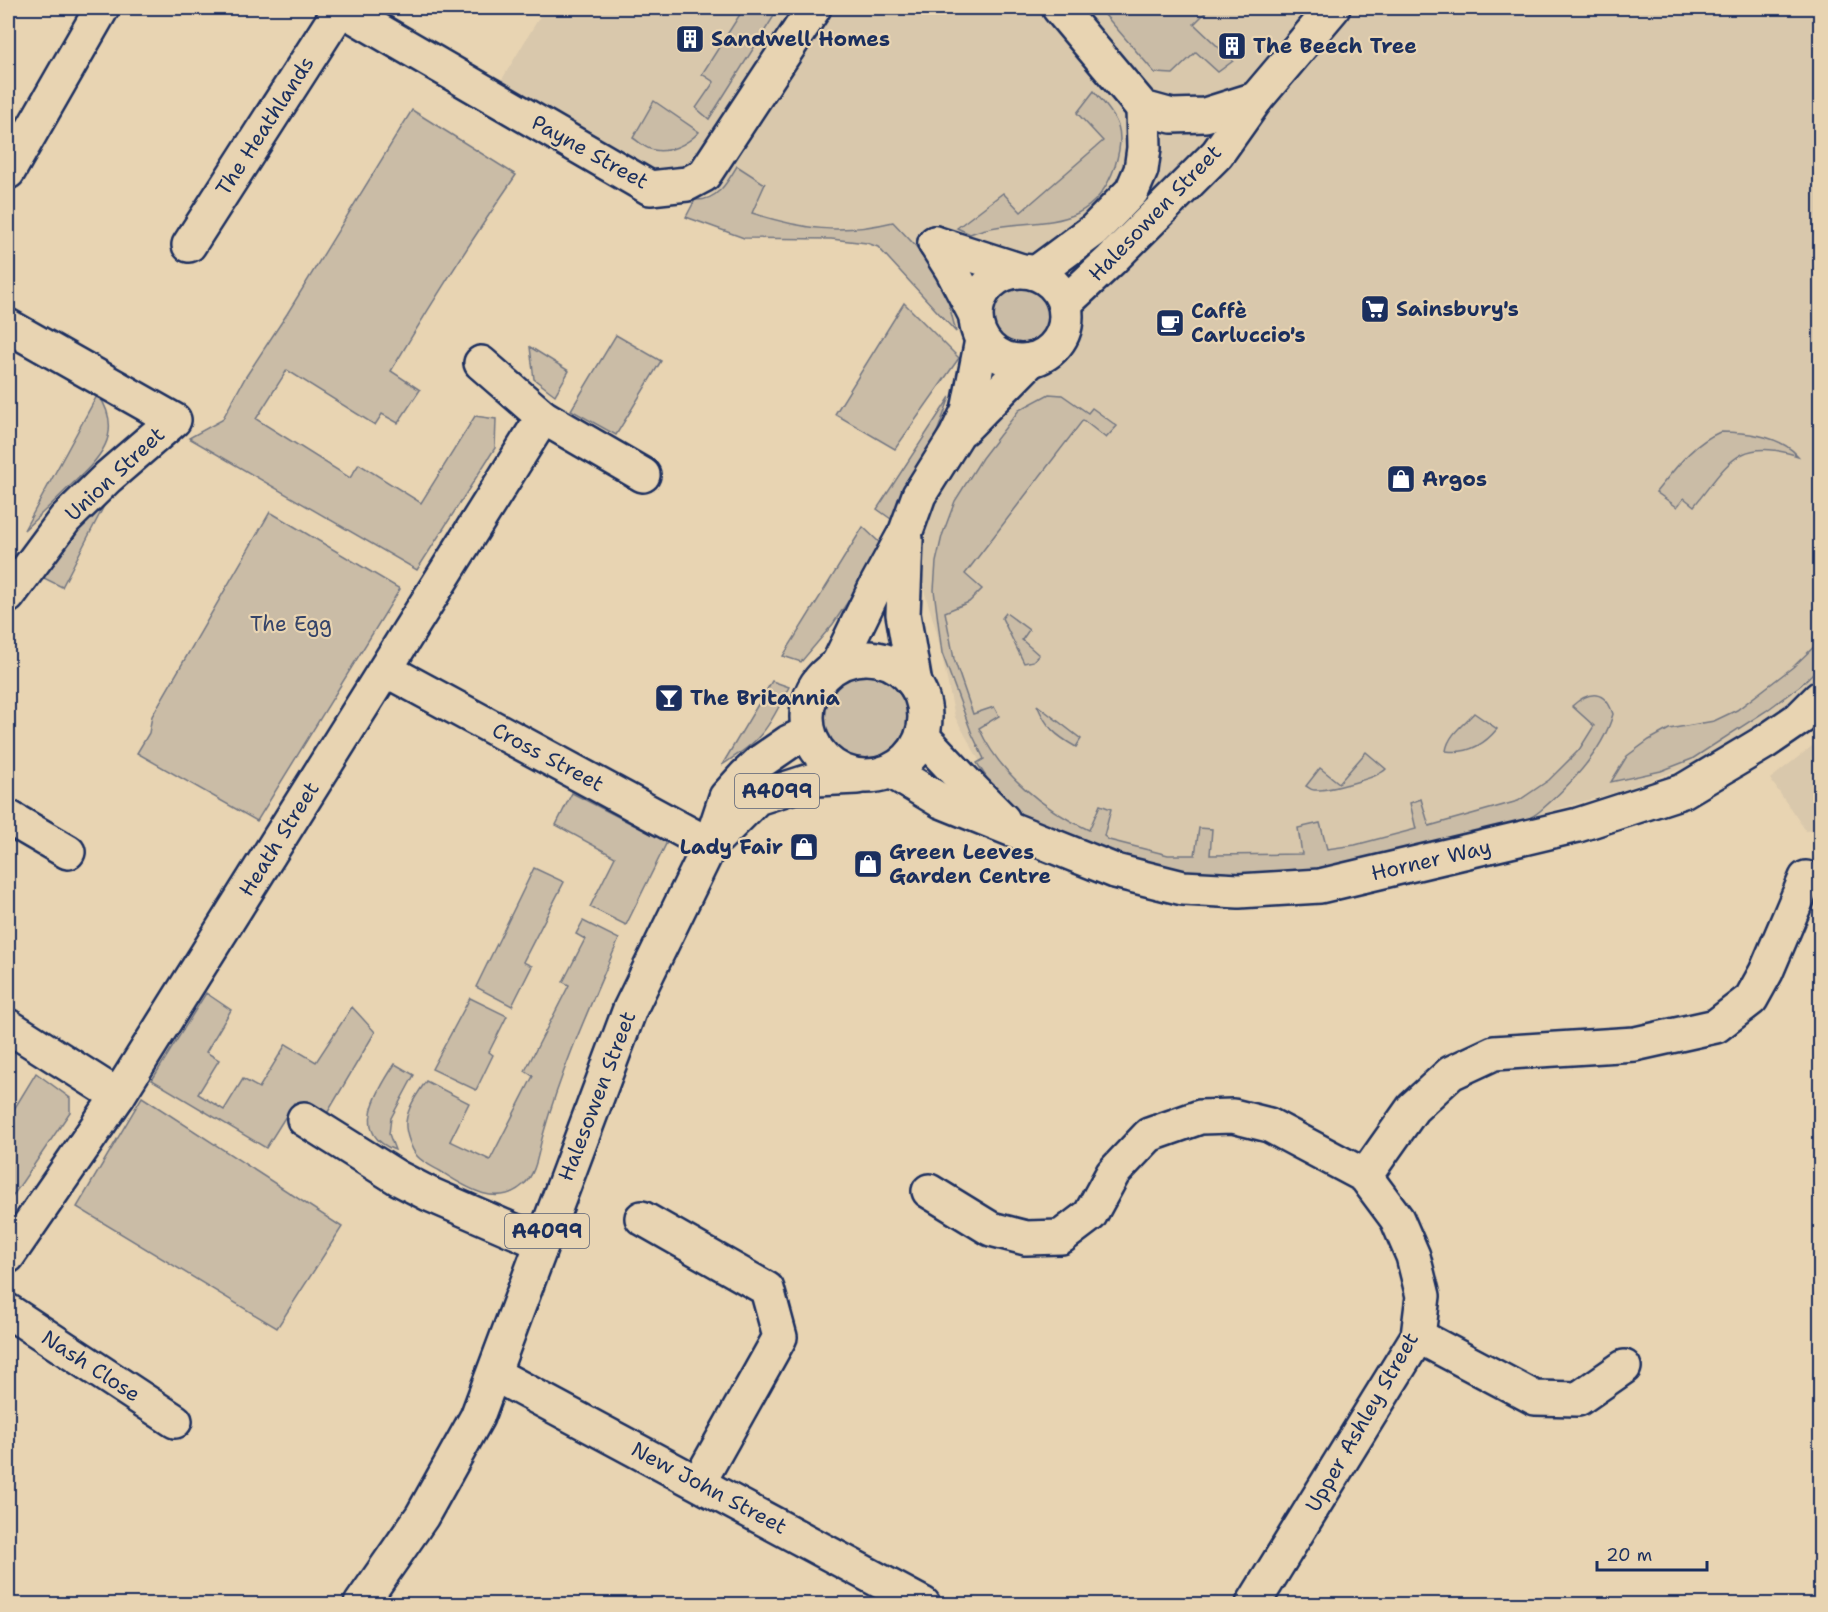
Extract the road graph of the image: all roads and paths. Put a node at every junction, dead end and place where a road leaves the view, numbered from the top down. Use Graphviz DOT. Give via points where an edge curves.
graph roads {
  1 [pos="102,8"];
  2 [pos="340,8"];
  3 [pos="814,8"];
  4 [pos="1059,8"];
  5 [pos="1333,8"];
  6 [pos="1256,99"];
  7 [pos="1143,108"];
  8 [pos="8,172"];
  9 [pos="189,245"];
  10 [pos="1027,271"];
  11 [pos="1065,303"];
  12 [pos="8,326"];
  13 [pos="978,327"];
  14 [pos="1032,360"];
  15 [pos="482,363"];
  16 [pos="543,417"];
  17 [pos="956,436"];
  18 [pos="643,475"];
  19 [pos="906,531"];
  20 [pos="8,596"];
  21 [pos="838,664"];
  22 [pos="386,670"];
  23 [pos="915,684"];
  24 [pos="1821,698"];
  25 [pos="808,733"];
  26 [pos="922,736"];
  27 [pos="877,773"];
  28 [pos="8,817"];
  29 [pos="1015,831"];
  30 [pos="710,844"];
  31 [pos="68,852"];
  32 [pos="1806,878"];
  33 [pos="8,1026"];
  34 [pos="118,1096"];
  35 [pos="304,1119"];
  36 [pos="1365,1176"];
  37 [pos="929,1191"];
  38 [pos="642,1218"];
  39 [pos="542,1244"];
  40 [pos="8,1256"];
  41 [pos="8,1311"];
  42 [pos="1418,1336"];
  43 [pos="1624,1367"];
  44 [pos="494,1374"];
  45 [pos="175,1421"];
  46 [pos="699,1482"];
  47 [pos="361,1605"];
  48 [pos="923,1605"];
  49 [pos="1253,1605"];
  1 -- 8 [label="street"];
  2 -- 3 [label="street, Payne Street" via="650,188 687,183 704,175"];
  2 -- 9 [label="street, The Heathlands"];
  4 -- 7 [label="street"];
  5 -- 6 [label="street, Halesowen Street"];
  6 -- 7 [label="street" via="1205,115 1172,116"];
  6 -- 11 [label="street, Halesowen Street" via="1217,154"];
  7 -- 10 [label="street" via="1141,170 1132,191 1094,230"];
  10 -- 11 [label="street" via="1049,280"];
  10 -- 13 [label="street" via="1003,273 988,283 979,297"];
  10 -- 13 [label="street" via="935,243"];
  11 -- 14 [label="street" via="1064,330 1056,344"];
  12 -- 20 [label="street, Union Street" via="174,420 65,519"];
  13 -- 14 [label="street" via="993,352 1005,358"];
  13 -- 17 [label="street" via="968,411"];
  14 -- 17 [label="street"];
  15 -- 16 [label="street"];
  16 -- 18 [label="street"];
  16 -- 22 [label="street, Heath Street"];
  17 -- 19 [label="street" via="920,495"];
  19 -- 21 [label="street"];
  19 -- 23 [label="street" via="903,614"];
  21 -- 23 [label="street" via="866,657 891,663"];
  21 -- 25 [label="street" via="822,677 810,696"];
  22 -- 30 [label="street, Cross Street"];
  22 -- 34 [label="street, Heath Street"];
  23 -- 26 [label="street" via="923,699"];
  24 -- 29 [label="street, Horner Way" via="1800,718 1683,791 1578,825 1320,886 1239,891 1183,888 1115,871"];
  25 -- 27 [label="street" via="831,765 842,771"];
  25 -- 30 [label="street, Halesowen Street / A4099" via="789,742 745,776 726,797"];
  26 -- 27 [label="street" via="909,757"];
  26 -- 29 [label="street, Horner Way"];
  27 -- 29 [label="street, Horner Way"];
  27 -- 30 [label="street, Halesowen Street / A4099" via="816,779 757,798"];
  28 -- 31 [label="street"];
  30 -- 39 [label="street, Halesowen Street / A4099" via="630,1009"];
  32 -- 36 [label="street" via="1751,999 1716,1026 1635,1044 1494,1053 1451,1073 1420,1101"];
  33 -- 34 [label="street"];
  34 -- 40 [label="street, Heath Street"];
  35 -- 39 [label="street" via="429,1194"];
  36 -- 37 [label="street" via="1269,1125 1233,1116 1200,1117 1149,1135 1113,1173 1090,1215 1061,1237 1026,1238 991,1229"];
  36 -- 42 [label="street, Upper Ashley Street" via="1397,1219 1413,1256 1423,1296"];
  38 -- 46 [label="street" via="767,1290 780,1337"];
  39 -- 44 [label="street, Halesowen Street / A4099"];
  41 -- 45 [label="street, Nash Close"];
  42 -- 43 [label="street" via="1535,1398 1578,1399"];
  42 -- 49 [label="street, Upper Ashley Street"];
  44 -- 46 [label="street, New John Street"];
  44 -- 47 [label="street, Halesowen Street / A4099" via="477,1417 422,1516"];
  46 -- 48 [label="street, New John Street"];
}
